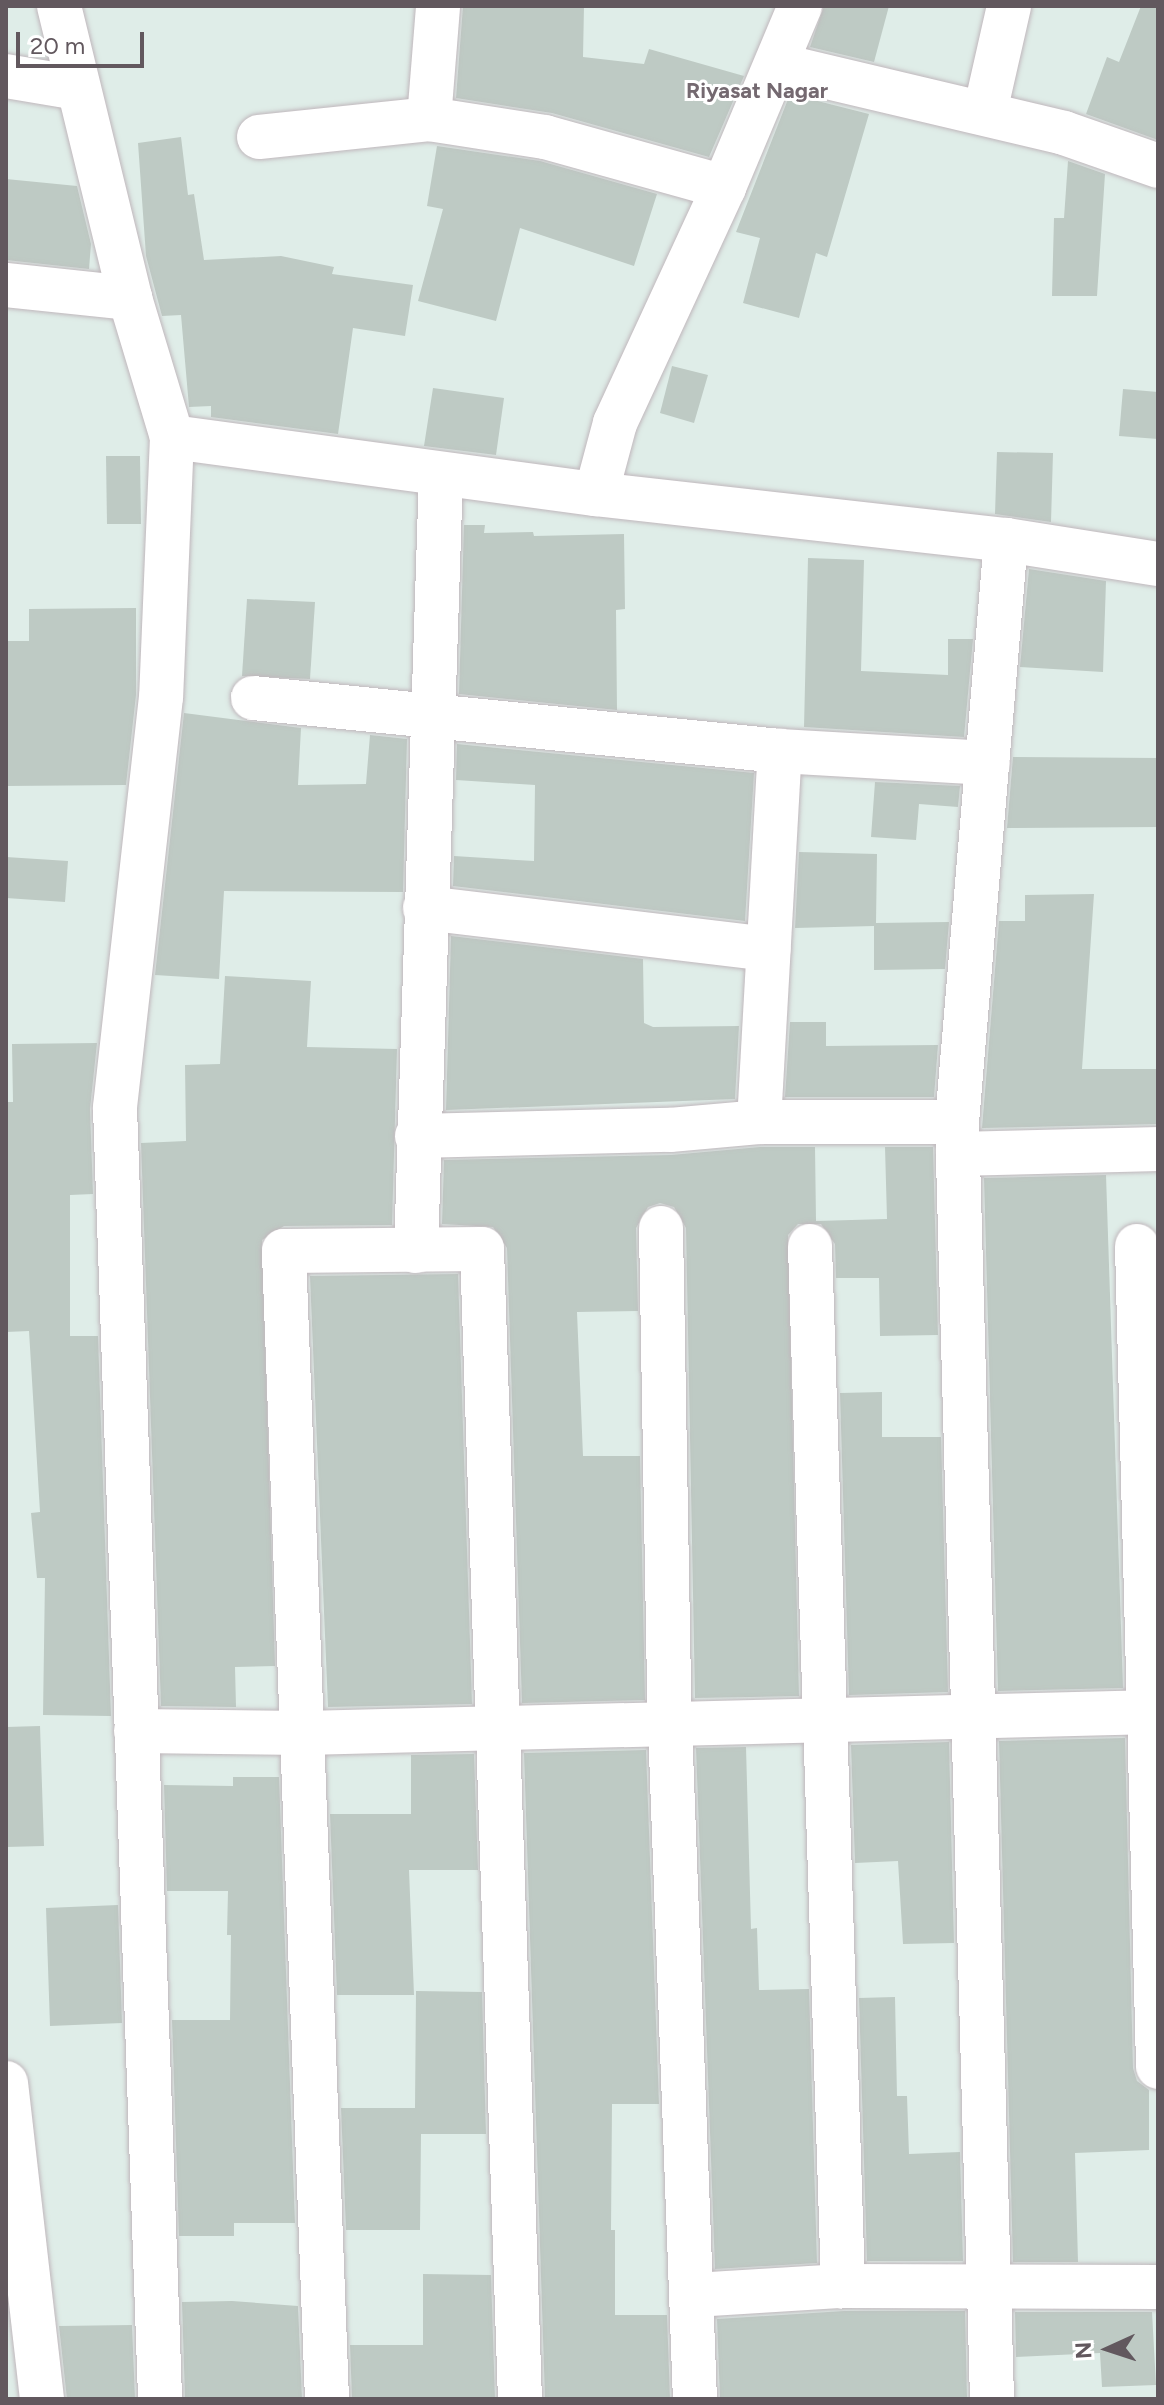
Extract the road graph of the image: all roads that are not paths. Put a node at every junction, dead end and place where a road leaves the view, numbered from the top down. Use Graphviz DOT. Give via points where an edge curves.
graph roads {
  1 [pos="59,6"];
  2 [pos="438,6"];
  3 [pos="800,6"];
  4 [pos="1009,6"];
  5 [pos="777,65"];
  6 [pos="6,76"];
  7 [pos="77,88"];
  8 [pos="985,112"];
  9 [pos="429,119"];
  10 [pos="259,137"];
  11 [pos="1158,166"];
  12 [pos="724,187"];
  13 [pos="6,285"];
  14 [pos="130,298"];
  15 [pos="172,437"];
  16 [pos="441,474"];
  17 [pos="596,494"];
  18 [pos="1006,540"];
  19 [pos="1158,564"];
  20 [pos="253,698"];
  21 [pos="432,715"];
  22 [pos="780,751"];
  23 [pos="988,763"];
  24 [pos="425,908"];
  25 [pos="769,949"];
  26 [pos="759,1122"];
  27 [pos="417,1136"];
  28 [pos="958,1138"];
  29 [pos="1158,1149"];
  30 [pos="661,1228"];
  31 [pos="810,1246"];
  32 [pos="1137,1246"];
  33 [pos="416,1251"];
  34 [pos="1153,1712"];
  35 [pos="976,1716"];
  36 [pos="823,1723"];
  37 [pos="496,1725"];
  38 [pos="670,1725"];
  39 [pos="136,1731"];
  40 [pos="304,1733"];
  41 [pos="1158,2067"];
  42 [pos="6,2083"];
  43 [pos="17,2276"];
  44 [pos="989,2285"];
  45 [pos="843,2286"];
  46 [pos="1158,2287"];
  47 [pos="694,2295"];
  48 [pos="42,2399"];
  49 [pos="160,2399"];
  50 [pos="327,2399"];
  51 [pos="520,2399"];
  52 [pos="695,2399"];
  53 [pos="992,2399"];
  1 -- 7 [label="street"];
  2 -- 9 [label="street"];
  3 -- 5 [label="street"];
  4 -- 8 [label="street"];
  5 -- 8 [label="street"];
  5 -- 12 [label="street"];
  6 -- 7 [label="street"];
  7 -- 14 [label="street"];
  8 -- 11 [label="street"];
  9 -- 10 [label="street"];
  9 -- 12 [label="street" via="545,137"];
  12 -- 17 [label="street" via="615,423"];
  13 -- 14 [label="street"];
  14 -- 15 [label="street"];
  15 -- 16 [label="street"];
  15 -- 39 [label="street" via="161,697 115,1108"];
  16 -- 17 [label="street"];
  16 -- 21 [label="street"];
  17 -- 18 [label="street"];
  18 -- 19 [label="street"];
  18 -- 23 [label="street"];
  20 -- 21 [label="street"];
  21 -- 22 [label="street"];
  21 -- 24 [label="street"];
  22 -- 23 [label="street"];
  22 -- 25 [label="street"];
  23 -- 28 [label="street"];
  24 -- 25 [label="street"];
  24 -- 27 [label="street"];
  25 -- 26 [label="street"];
  26 -- 27 [label="street" via="670,1130"];
  26 -- 28 [label="street"];
  27 -- 33 [label="street"];
  28 -- 29 [label="street"];
  28 -- 35 [label="street"];
  30 -- 38 [label="street"];
  31 -- 36 [label="street"];
  32 -- 34 [label="street"];
  33 -- 37 [label="street" via="482,1249"];
  33 -- 40 [label="street" via="284,1251"];
  34 -- 35 [label="street"];
  34 -- 41 [label="street"];
  35 -- 36 [label="street"];
  35 -- 44 [label="street"];
  36 -- 38 [label="street"];
  36 -- 45 [label="street"];
  37 -- 38 [label="street"];
  37 -- 40 [label="street"];
  37 -- 51 [label="street"];
  38 -- 47 [label="street"];
  39 -- 40 [label="street"];
  39 -- 49 [label="street"];
  40 -- 50 [label="street"];
  42 -- 43 [label="street"];
  43 -- 48 [label="street"];
  44 -- 45 [label="street"];
  44 -- 46 [label="street"];
  44 -- 53 [label="street"];
  45 -- 47 [label="street"];
  47 -- 52 [label="street"];
}
